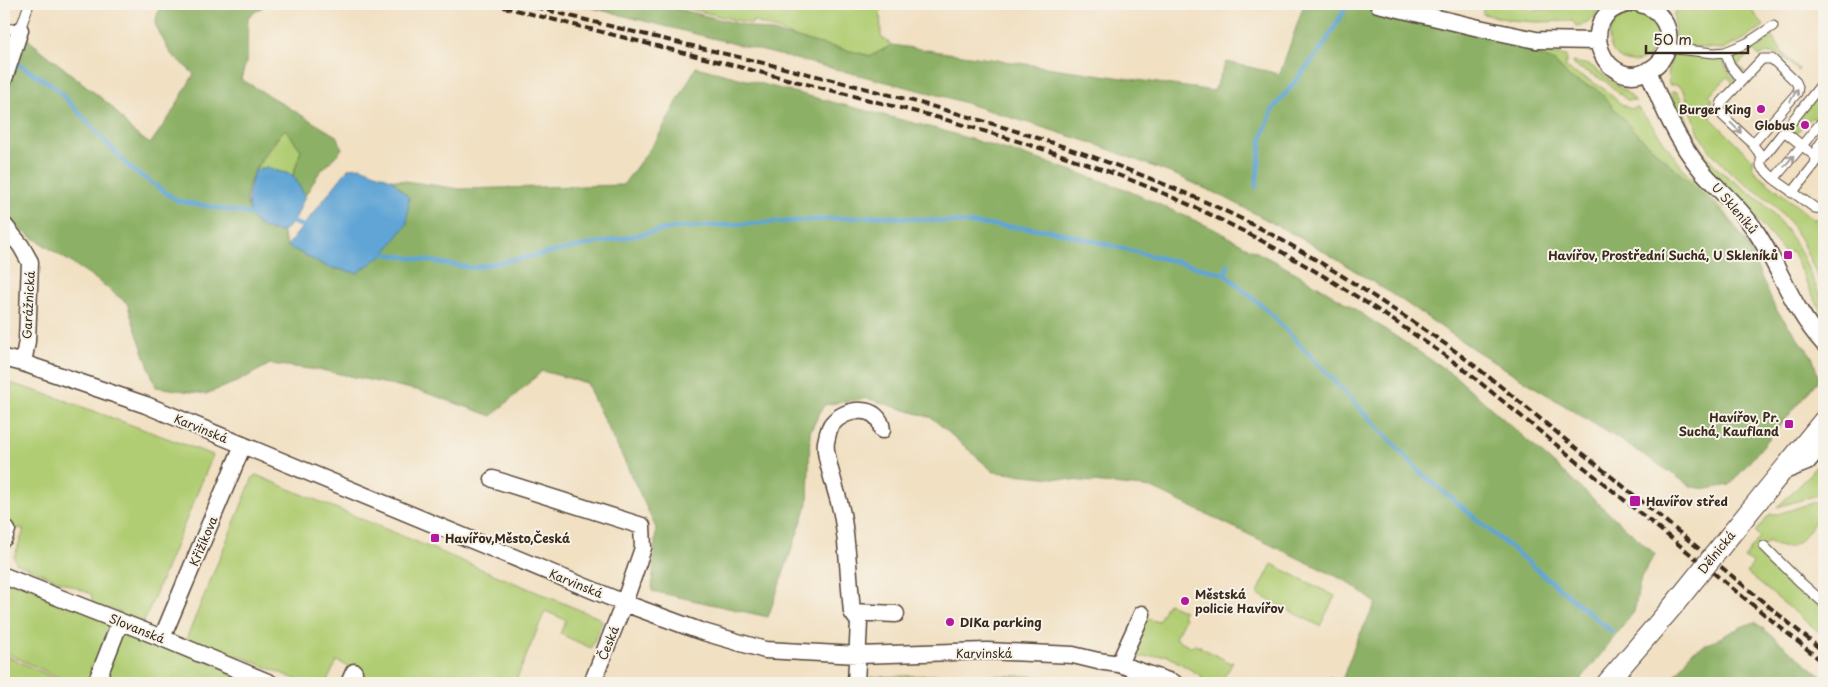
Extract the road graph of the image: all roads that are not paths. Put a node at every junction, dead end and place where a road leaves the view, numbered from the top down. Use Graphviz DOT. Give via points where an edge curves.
graph roads {
  1 [pos="29,4"];
  2 [pos="1378,4"];
  3 [pos="1627,4"];
  4 [pos="1640,4"];
  5 [pos="1773,26"];
  6 [pos="4,28"];
  7 [pos="19,35"];
  8 [pos="1598,41"];
  9 [pos="1667,48"];
  10 [pos="1725,52"];
  11 [pos="1648,70"];
  12 [pos="4,79"];
  13 [pos="1742,80"];
  14 [pos="1824,81"];
  15 [pos="1824,119"];
  16 [pos="1784,131"];
  17 [pos="1824,138"];
  18 [pos="1750,141"];
  19 [pos="1802,145"];
  20 [pos="1816,157"];
  21 [pos="1763,158"];
  22 [pos="1774,179"];
  23 [pos="1792,193"];
  24 [pos="1824,209"];
  25 [pos="4,225"];
  26 [pos="1824,344"];
  27 [pos="4,358"];
  28 [pos="24,363"];
  29 [pos="1824,420"];
  30 [pos="882,430"];
  31 [pos="1824,442"];
  32 [pos="243,445"];
  33 [pos="1782,472"];
  34 [pos="493,479"];
  35 [pos="1764,546"];
  36 [pos="4,576"];
  37 [pos="1824,602"];
  38 [pos="624,603"];
  39 [pos="852,612"];
  40 [pos="896,614"];
  41 [pos="1142,614"];
  42 [pos="120,622"];
  43 [pos="162,638"];
  44 [pos="858,655"];
  45 [pos="1119,664"];
  46 [pos="96,683"];
  47 [pos="270,683"];
  48 [pos="592,683"];
  49 [pos="856,683"];
  50 [pos="1174,683"];
  51 [pos="1608,683"];
  1 -- 7 [label="lane"];
  2 -- 8 [label="street" via="1536,40"];
  3 -- 8 [label="street" via="1617,7 1604,18"];
  4 -- 9 [label="street" via="1650,7 1663,20 1669,38"];
  5 -- 10 [label="lane" via="1747,43"];
  6 -- 7 [label="lane"];
  7 -- 12 [label="street"];
  8 -- 11 [label="street" via="1604,59 1611,66 1629,74"];
  9 -- 10 [label="lane"];
  9 -- 11 [label="street" via="1657,65"];
  10 -- 13 [label="lane"];
  11 -- 26 [label="street, U Skleníků" via="1667,117 1683,145 1755,230 1801,315"];
  13 -- 18 [label="lane, one-way" via="1722,102 1720,109"];
  18 -- 13 [label="lane, one-way" via="1756,140 1797,94 1798,87 1772,59 1762,59"];
  14 -- 16 [label="lane"];
  15 -- 19 [label="lane"];
  16 -- 19 [label="lane"];
  16 -- 21 [label="lane"];
  17 -- 20 [label="lane"];
  18 -- 21 [label="lane"];
  19 -- 20 [label="lane"];
  22 -- 19 [label="lane, one-way"];
  20 -- 23 [label="lane" via="1815,164"];
  21 -- 22 [label="lane" via="1761,166"];
  22 -- 23 [label="lane"];
  23 -- 24 [label="lane" via="1814,208"];
  25 -- 28 [label="street, Garážnická" via="30,262"];
  27 -- 28 [label="street, Karvinská"];
  28 -- 32 [label="street, Karvinská" via="146,405"];
  29 -- 33 [label="street, Dělnická"];
  30 -- 39 [label="street" via="876,414 865,410 847,413 832,424 825,443 843,519"];
  31 -- 33 [label="street" via="1807,462"];
  32 -- 38 [label="street, Karvinská"];
  32 -- 43 [label="street, Křižíkova"];
  33 -- 51 [label="street, Dělnická, bridge"];
  34 -- 38 [label="street, Česká" via="642,526 643,548"];
  35 -- 37 [label="lane"];
  36 -- 42 [label="street, Slovanská"];
  38 -- 44 [label="street, Karvinská" via="700,631 765,650"];
  38 -- 48 [label="street, Česká"];
  39 -- 40 [label="street"];
  39 -- 44 [label="street" via="859,622"];
  41 -- 45 [label="street"];
  42 -- 43 [label="street, Slovanská"];
  42 -- 46 [label="street"];
  43 -- 47 [label="street, Slovanská"];
  44 -- 45 [label="street, Karvinská" via="987,651 1073,655"];
  44 -- 49 [label="street"];
  45 -- 50 [label="street, Karvinská"];
}
